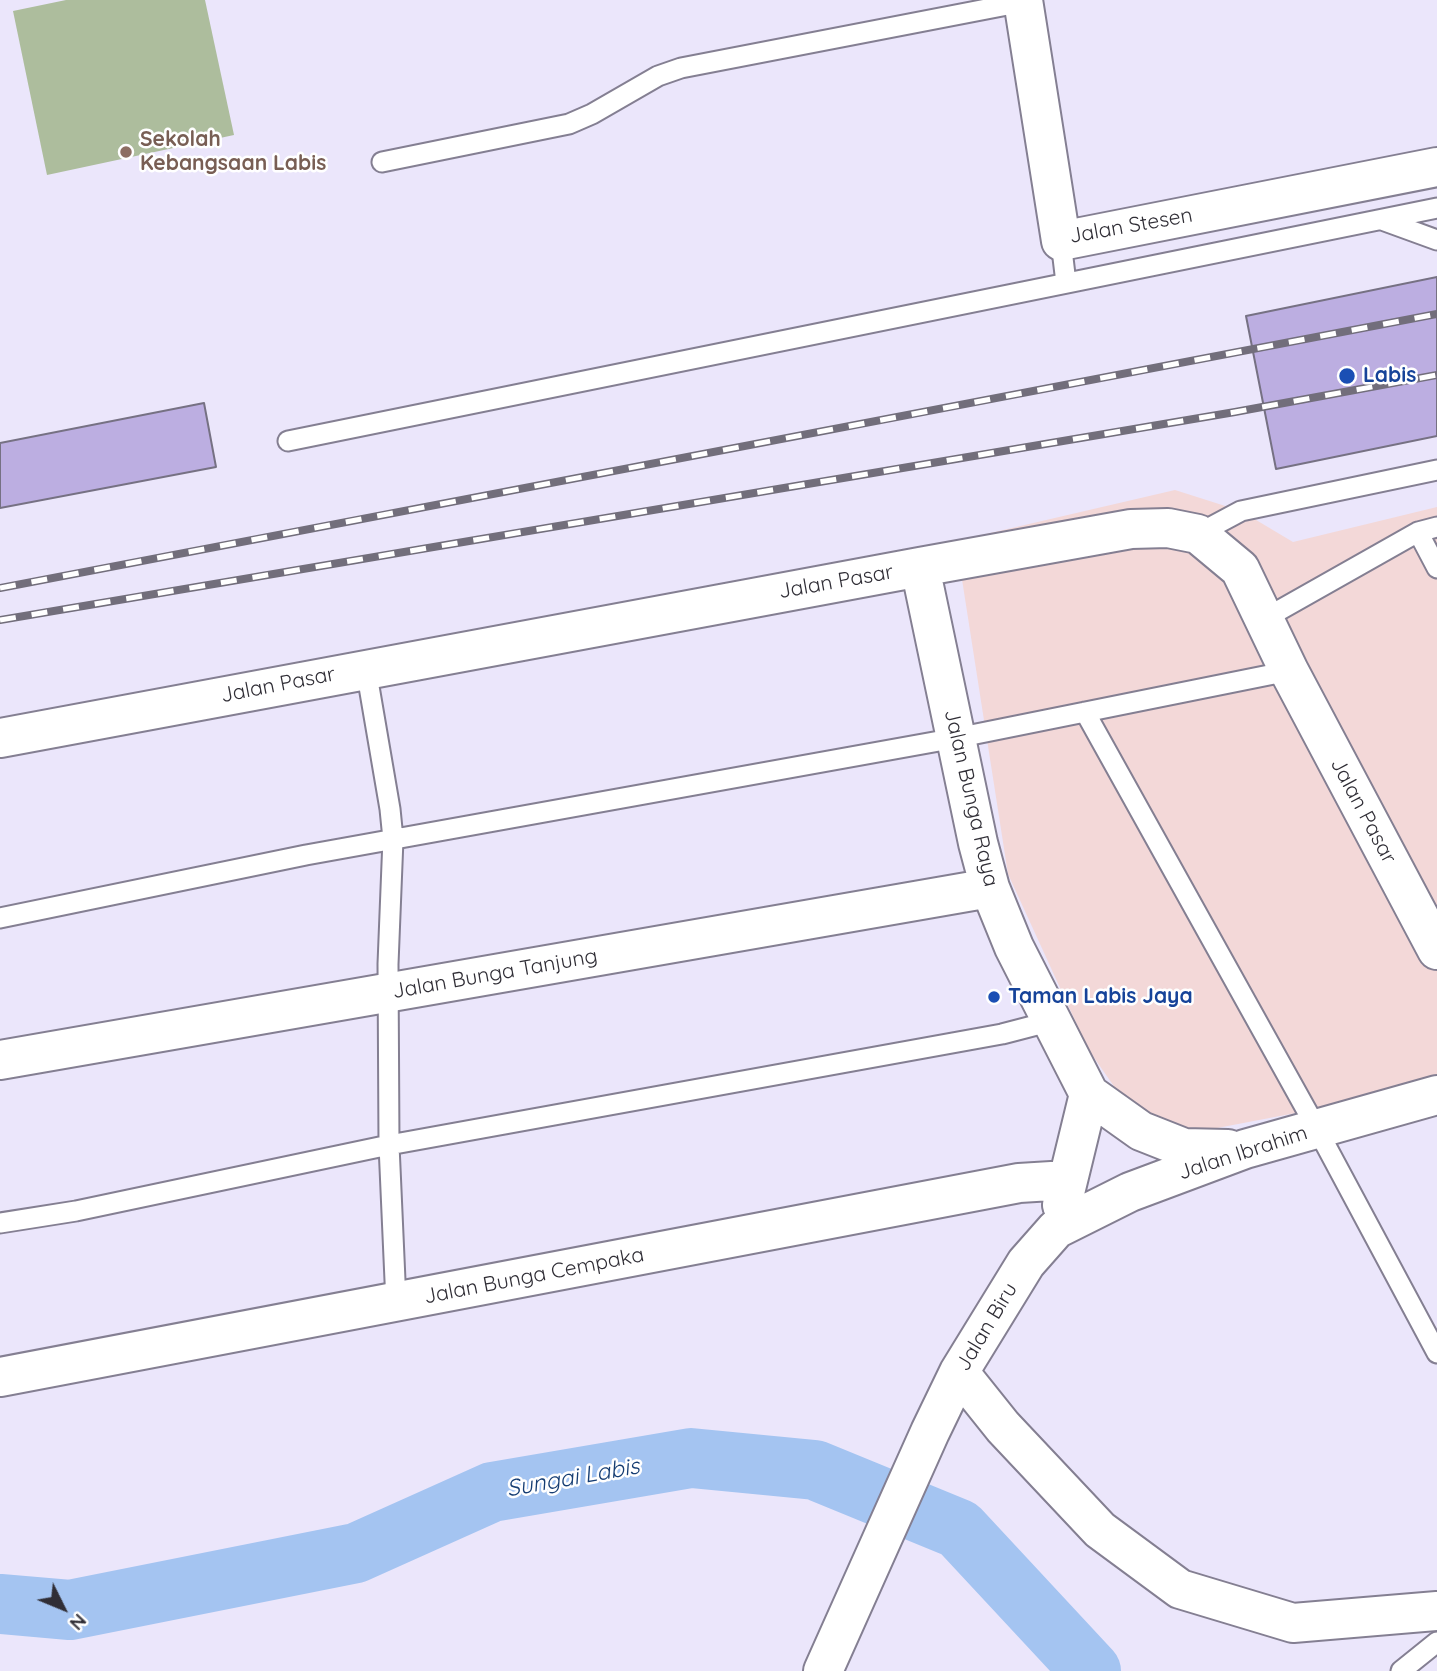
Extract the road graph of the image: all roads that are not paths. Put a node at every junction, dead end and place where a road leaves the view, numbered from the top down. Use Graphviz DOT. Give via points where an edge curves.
graph roads {
  1 [pos="1023,1"];
  2 [pos="383,162"];
  3 [pos="1437,167"];
  4 [pos="1437,208"];
  5 [pos="1381,219"];
  6 [pos="1437,240"];
  7 [pos="1062,241"];
  8 [pos="1066,283"];
  9 [pos="288,441"];
  10 [pos="1437,470"];
  11 [pos="1427,530"];
  12 [pos="1198,534"];
  13 [pos="920,567"];
  14 [pos="1437,568"];
  15 [pos="1264,619"];
  16 [pos="366,669"];
  17 [pos="1289,671"];
  18 [pos="1086,712"];
  19 [pos="0,738"];
  20 [pos="956,738"];
  21 [pos="393,839"];
  22 [pos="990,888"];
  23 [pos="0,918"];
  24 [pos="1437,950"];
  25 [pos="388,993"];
  26 [pos="1052,1021"];
  27 [pos="0,1060"];
  28 [pos="1089,1094"];
  29 [pos="1437,1095"];
  30 [pos="1317,1129"];
  31 [pos="389,1145"];
  32 [pos="1245,1149"];
  33 [pos="1068,1180"];
  34 [pos="0,1223"];
  35 [pos="1056,1229"];
  36 [pos="396,1303"];
  37 [pos="1437,1353"];
  38 [pos="959,1372"];
  39 [pos="0,1377"];
  40 [pos="1437,1611"];
  41 [pos="1437,1642"];
  42 [pos="1409,1668"];
  43 [pos="824,1671"];
  1 -- 2 [label="lane" via="681,68 658,75 569,124"];
  1 -- 7 [label="street, Jalan Stesen"];
  3 -- 7 [label="street, Jalan Stesen"];
  4 -- 5 [label="lane"];
  5 -- 6 [label="lane"];
  5 -- 8 [label="lane"];
  7 -- 8 [label="lane"];
  8 -- 9 [label="lane"];
  10 -- 12 [label="lane" via="1241,511"];
  11 -- 14 [label="lane"];
  11 -- 15 [label="lane"];
  12 -- 13 [label="street, Jalan Pasar" via="1168,528 1131,529"];
  12 -- 15 [label="street, Jalan Pasar" via="1240,569"];
  13 -- 16 [label="street, Jalan Pasar"];
  13 -- 20 [label="street, Jalan Bunga Raya"];
  15 -- 17 [label="street, Jalan Pasar"];
  16 -- 19 [label="street, Jalan Pasar"];
  16 -- 21 [label="lane"];
  17 -- 18 [label="lane"];
  17 -- 24 [label="street, Jalan Pasar"];
  18 -- 20 [label="lane"];
  18 -- 30 [label="lane"];
  20 -- 21 [label="lane"];
  20 -- 22 [label="street, Jalan Bunga Raya"];
  21 -- 23 [label="lane"];
  21 -- 25 [label="lane"];
  22 -- 25 [label="street, Jalan Bunga Tanjung"];
  22 -- 26 [label="street, Jalan Bunga Raya"];
  25 -- 27 [label="street, Jalan Bunga Tanjung"];
  25 -- 31 [label="lane"];
  26 -- 28 [label="street, Jalan Bunga Raya"];
  26 -- 31 [label="lane" via="1002,1034"];
  28 -- 32 [label="street" via="1141,1131 1184,1148"];
  28 -- 33 [label="street"];
  29 -- 30 [label="street, Jalan Ibrahim"];
  30 -- 32 [label="street, Jalan Ibrahim"];
  30 -- 37 [label="lane"];
  31 -- 34 [label="lane"];
  31 -- 36 [label="lane"];
  32 -- 35 [label="street, Jalan Ibrahim" via="1130,1192"];
  33 -- 35 [label="street"];
  33 -- 36 [label="street, Jalan Bunga Cempaka" via="1019,1183"];
  35 -- 38 [label="street, Jalan Biru" via="1026,1263"];
  36 -- 39 [label="street, Jalan Bunga Cempaka"];
  38 -- 40 [label="street" via="1003,1427 1100,1530 1180,1590 1293,1623"];
  38 -- 43 [label="street, Jalan Biru"];
  41 -- 42 [label="lane"];
}
